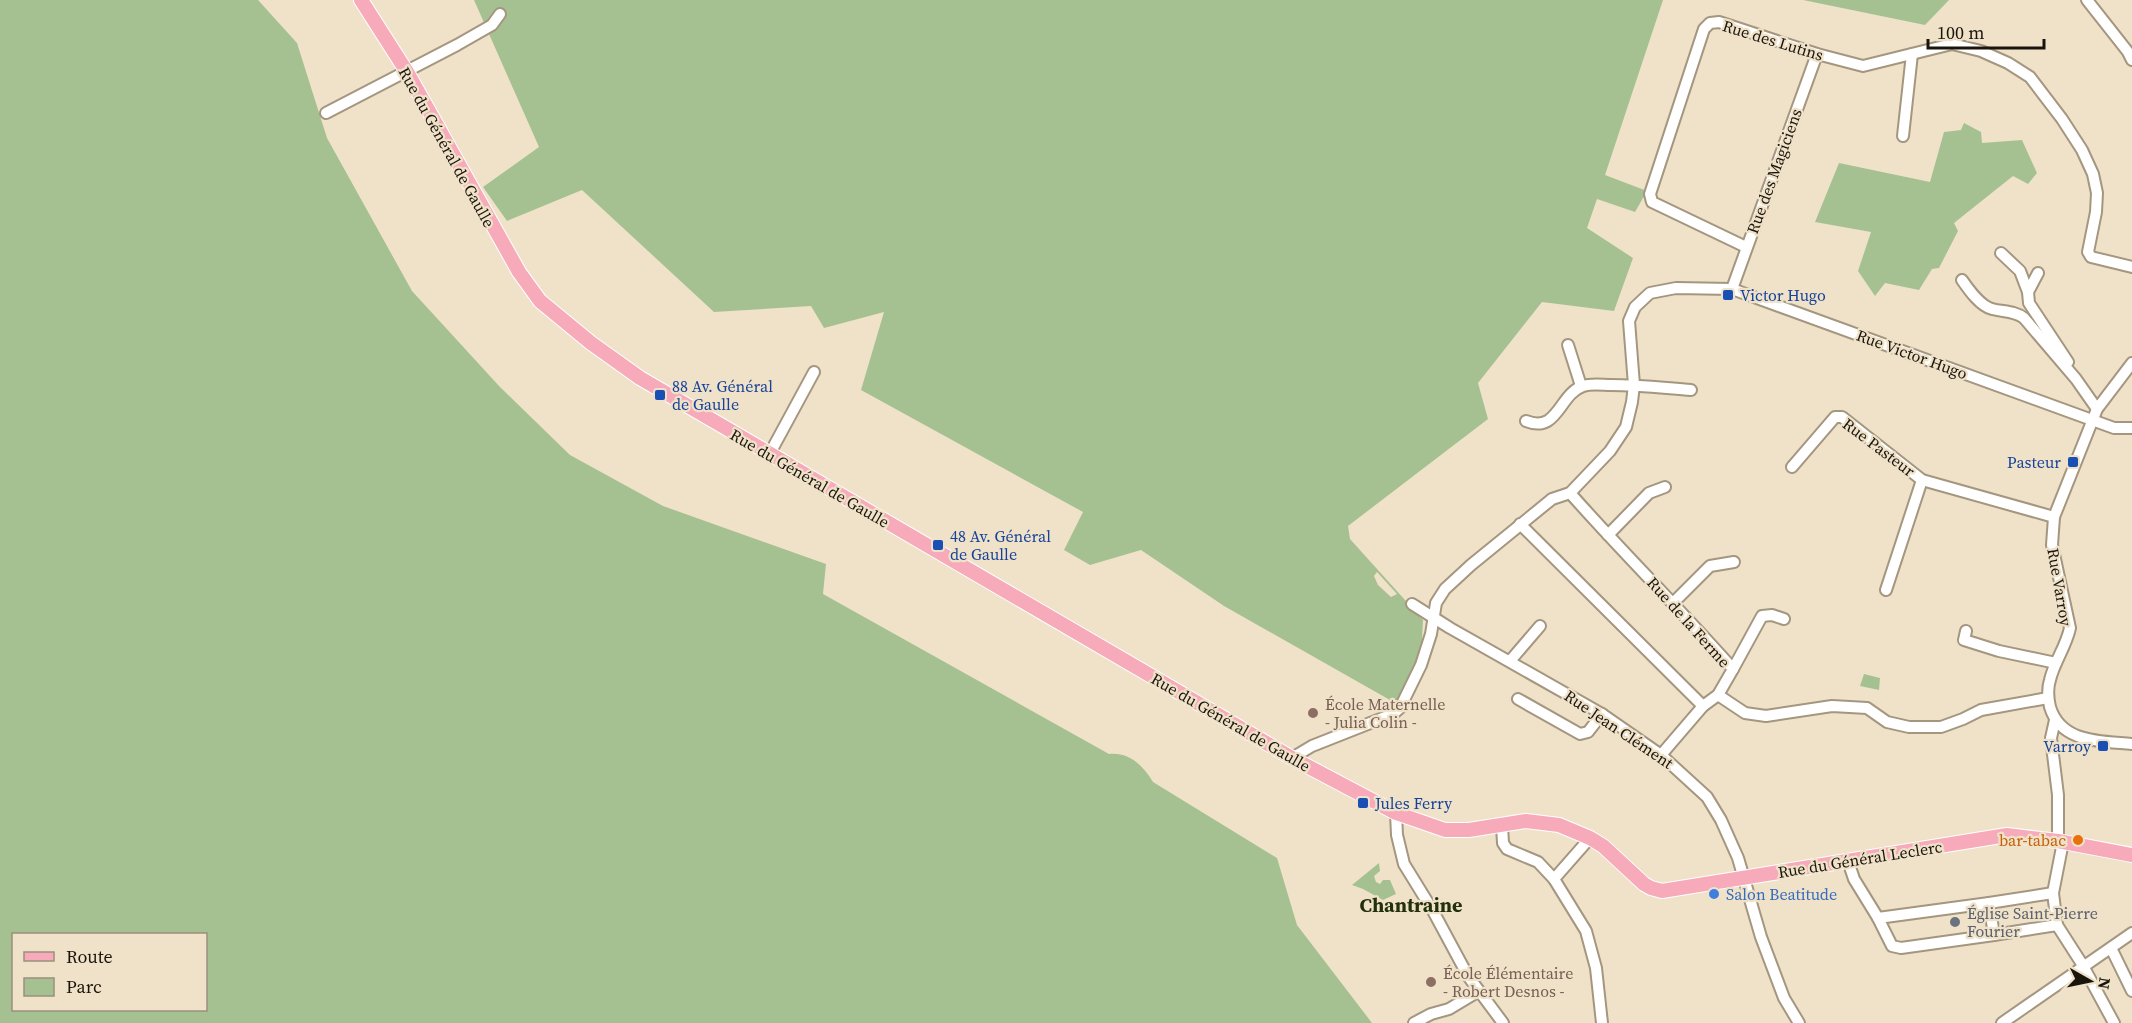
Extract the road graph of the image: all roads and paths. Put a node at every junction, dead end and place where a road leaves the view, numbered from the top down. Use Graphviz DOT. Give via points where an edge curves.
graph roads {
  1 [pos="362,0"];
  2 [pos="2087,0"];
  3 [pos="500,14"];
  4 [pos="1817,54"];
  5 [pos="1912,54"];
  6 [pos="2132,60"];
  7 [pos="407,72"];
  8 [pos="326,113"];
  9 [pos="1903,136"];
  10 [pos="1746,248"];
  11 [pos="2001,253"];
  12 [pos="2132,267"];
  13 [pos="2038,273"];
  14 [pos="1962,280"];
  15 [pos="1732,289"];
  16 [pos="2028,292"];
  17 [pos="1568,345"];
  18 [pos="2132,363"];
  19 [pos="814,372"];
  20 [pos="2076,379"];
  21 [pos="1634,385"];
  22 [pos="1581,386"];
  23 [pos="1691,390"];
  24 [pos="2095,414"];
  25 [pos="1526,421"];
  26 [pos="2132,428"];
  27 [pos="769,455"];
  28 [pos="1792,467"];
  29 [pos="1922,480"];
  30 [pos="1665,487"];
  31 [pos="1570,493"];
  32 [pos="2054,517"];
  33 [pos="1520,524"];
  34 [pos="1608,535"];
  35 [pos="1734,562"];
  36 [pos="1886,590"];
  37 [pos="1674,602"];
  38 [pos="1412,604"];
  39 [pos="1433,617"];
  40 [pos="1784,619"];
  41 [pos="1540,626"];
  42 [pos="1966,631"];
  43 [pos="1510,662"];
  44 [pos="2056,663"];
  45 [pos="1733,669"];
  46 [pos="1718,695"];
  47 [pos="2048,698"];
  48 [pos="1518,699"];
  49 [pos="1702,706"];
  50 [pos="1602,714"];
  51 [pos="2055,720"];
  52 [pos="2132,744"];
  53 [pos="1661,755"];
  54 [pos="1292,758"];
  55 [pos="1395,813"];
  56 [pos="1502,826"];
  57 [pos="1590,838"];
  58 [pos="2060,841"];
  59 [pos="2132,855"];
  60 [pos="1848,861"];
  61 [pos="1744,877"];
  62 [pos="1554,879"];
  63 [pos="2054,893"];
  64 [pos="1989,903"];
  65 [pos="1878,918"];
  66 [pos="2057,926"];
  67 [pos="2132,933"];
  68 [pos="1994,935"];
  69 [pos="2111,948"];
  70 [pos="2084,966"];
  71 [pos="1479,991"];
  72 [pos="2132,991"];
  73 [pos="2009,1021"];
  74 [pos="1414,1023"];
  75 [pos="1503,1023"];
  76 [pos="1602,1023"];
  77 [pos="1799,1023"];
  78 [pos="2114,1023"];
  1 -- 7 [label="main road, Rue du Général de Gaulle"];
  2 -- 6 [label="street"];
  3 -- 7 [label="street" via="492,25"];
  4 -- 5 [label="street, Rue des Lutins" via="1863,66"];
  4 -- 10 [label="street, Rue des Magiciens"];
  4 -- 10 [label="street, Rue des Lutins" via="1719,22 1704,29 1650,194 1652,202"];
  5 -- 9 [label="street"];
  5 -- 12 [label="street, Rue des Lutins" via="1952,44 1981,51 2030,77 2062,119 2093,174 2096,212 2088,252 2091,257"];
  7 -- 8 [label="street"];
  7 -- 27 [label="main road, Rue du Général de Gaulle" via="501,244 540,301 640,378"];
  10 -- 15 [label="street, Rue des Magiciens"];
  11 -- 16 [label="street" via="2020,271"];
  13 -- 16 [label="street"];
  14 -- 20 [label="street" via="1989,308 2018,313 2024,318"];
  15 -- 21 [label="street, Rue Victor Hugo" via="1676,288 1650,293 1635,307 1629,321"];
  15 -- 24 [label="street, Rue Victor Hugo"];
  16 -- 20 [label="street" via="2030,303"];
  17 -- 22 [label="street"];
  18 -- 24 [label="street, Rue Varroy"];
  19 -- 27 [label="street"];
  20 -- 24 [label="street"];
  21 -- 22 [label="street"];
  21 -- 23 [label="street"];
  21 -- 31 [label="street, Rue Victor Hugo" via="1626,427 1610,451"];
  22 -- 25 [label="street" via="1546,423"];
  24 -- 26 [label="street, Rue Victor Hugo" via="2114,428"];
  24 -- 32 [label="street, Rue Varroy"];
  27 -- 54 [label="main road, Rue du Général de Gaulle"];
  28 -- 29 [label="street, Rue Pasteur" via="1835,417 1842,417"];
  29 -- 32 [label="street, Rue Pasteur"];
  29 -- 36 [label="street"];
  30 -- 34 [label="street" via="1649,493"];
  31 -- 33 [label="street" via="1552,499"];
  31 -- 34 [label="street, Rue de la Ferme"];
  32 -- 44 [label="street, Rue Varroy" via="2052,545 2070,628"];
  33 -- 39 [label="street" via="1445,589"];
  33 -- 49 [label="street"];
  34 -- 37 [label="street, Rue de la Ferme"];
  35 -- 37 [label="street" via="1710,566"];
  37 -- 45 [label="street, Rue de la Ferme"];
  38 -- 39 [label="street, Rue Jean Clément"];
  39 -- 43 [label="street, Rue Jean Clément"];
  39 -- 54 [label="street" via="1421,665 1400,708"];
  40 -- 45 [label="street" via="1762,616"];
  41 -- 43 [label="street"];
  42 -- 44 [label="street" via="1964,640"];
  43 -- 50 [label="street, Rue Jean Clément"];
  44 -- 47 [label="street, Rue Varroy"];
  45 -- 46 [label="street, Rue de la Ferme"];
  46 -- 47 [label="street" via="1745,713 1766,716 1832,706 1867,708 1887,722 1909,727 1941,727 1981,710"];
  46 -- 49 [label="street, Rue de la Ferme"];
  47 -- 51 [label="street, Rue Varroy"];
  48 -- 50 [label="street" via="1580,734 1588,732"];
  49 -- 53 [label="street, Rue de la Ferme"];
  50 -- 53 [label="street, Rue Jean Clément"];
  51 -- 52 [label="street" via="2074,735"];
  51 -- 58 [label="street" via="2051,738"];
  53 -- 61 [label="street, Rue Jean Clément" via="1707,797 1722,820"];
  54 -- 55 [label="main road, Rue du Général de Gaulle"];
  55 -- 56 [label="main road, Rue du Général Leclerc" via="1445,830"];
  55 -- 71 [label="street" via="1404,864"];
  56 -- 57 [label="main road, Rue du Général Leclerc" via="1544,822"];
  56 -- 62 [label="street" via="1507,849 1538,862"];
  57 -- 61 [label="main road, Rue du Général Leclerc" via="1656,890"];
  57 -- 62 [label="street"];
  58 -- 59 [label="main road, Rue du Général Leclerc"];
  58 -- 60 [label="main road, Rue du Général Leclerc" via="2007,835"];
  58 -- 63 [label="street"];
  60 -- 61 [label="main road, Rue du Général Leclerc"];
  60 -- 65 [label="street" via="1854,879"];
  61 -- 77 [label="street, Rue Jean Clément" via="1761,937 1784,998"];
  62 -- 76 [label="street" via="1586,931 1596,968"];
  63 -- 64 [label="street"];
  63 -- 66 [label="street"];
  64 -- 65 [label="street"];
  64 -- 68 [label="street"];
  65 -- 68 [label="street" via="1892,946 1902,948"];
  66 -- 68 [label="street"];
  66 -- 70 [label="street"];
  67 -- 69 [label="street"];
  69 -- 70 [label="street"];
  69 -- 72 [label="street"];
  70 -- 73 [label="street"];
  70 -- 78 [label="street"];
  71 -- 74 [label="street"];
  71 -- 75 [label="street"];
}
